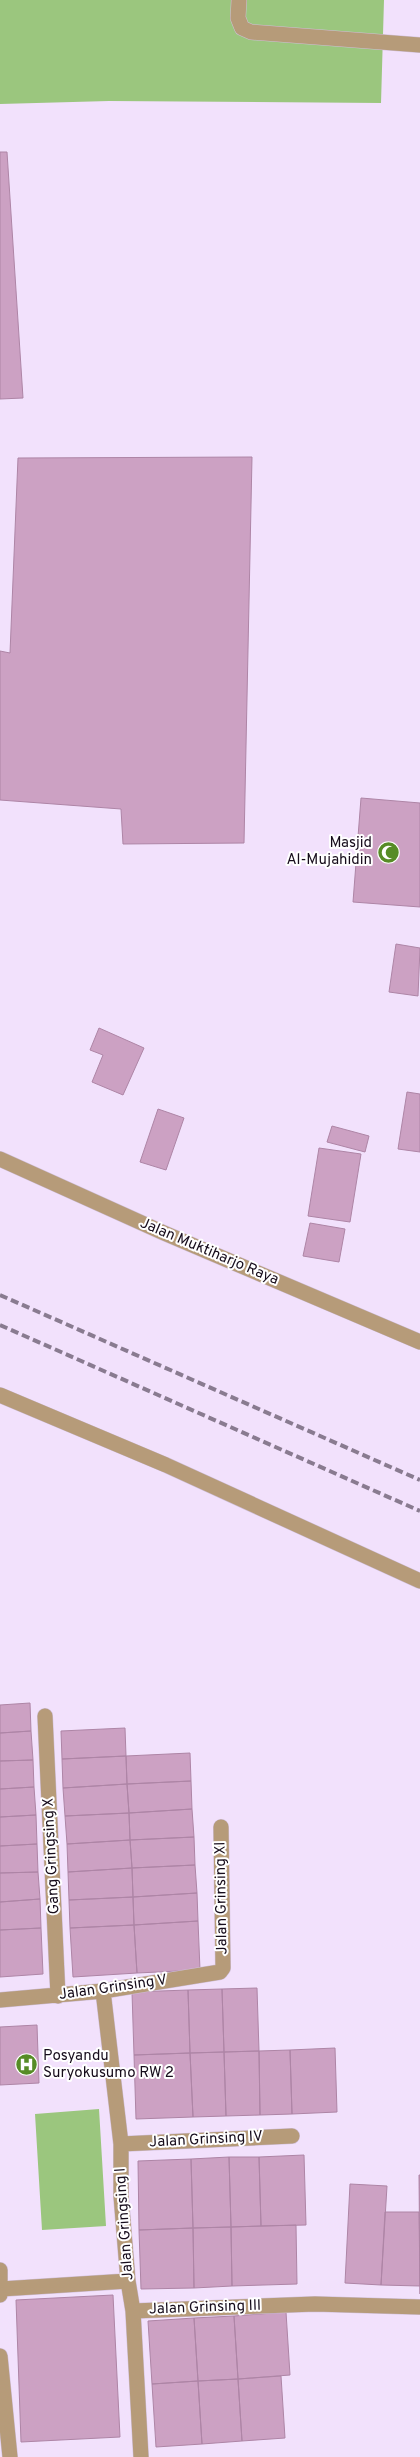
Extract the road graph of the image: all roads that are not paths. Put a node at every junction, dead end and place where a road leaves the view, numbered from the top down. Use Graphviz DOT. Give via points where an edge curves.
graph roads {
  1 [pos="238,0"];
  2 [pos="420,45"];
  3 [pos="0,1159"];
  4 [pos="420,1342"];
  5 [pos="0,1395"];
  6 [pos="420,1581"];
  7 [pos="45,1716"];
  8 [pos="221,1827"];
  9 [pos="222,1968"];
  10 [pos="103,1990"];
  11 [pos="58,1996"];
  12 [pos="0,2000"];
  13 [pos="292,2136"];
  14 [pos="121,2144"];
  15 [pos="0,2270"];
  16 [pos="128,2281"];
  17 [pos="0,2289"];
  18 [pos="0,2296"];
  19 [pos="420,2307"];
  20 [pos="133,2311"];
  21 [pos="0,2356"];
  22 [pos="10,2457"];
  23 [pos="141,2457"];
  1 -- 2 [label="street" via="238,18 242,28 251,32"];
  3 -- 4 [label="street, Jalan Muktiharjo Raya"];
  5 -- 6 [label="street" via="166,1465"];
  7 -- 11 [label="street, Gang Gringsing X"];
  8 -- 9 [label="street, Jalan Grinsing XI"];
  9 -- 10 [label="street, Jalan Grinsing V" via="215,1974"];
  10 -- 11 [label="street, Jalan Grinsing V"];
  10 -- 14 [label="street, Jalan Gringsing I"];
  11 -- 12 [label="street, Jalan Grinsing V"];
  13 -- 14 [label="street, Jalan Grinsing IV"];
  14 -- 16 [label="street, Jalan Gringsing I" via="121,2196"];
  15 -- 17 [label="street"];
  16 -- 17 [label="street"];
  16 -- 20 [label="street, Jalan Gringsing I"];
  17 -- 18 [label="street"];
  19 -- 20 [label="street, Jalan Grinsing III" via="315,2304"];
  20 -- 23 [label="street, Jalan Gringsing I"];
  21 -- 22 [label="street"];
}
